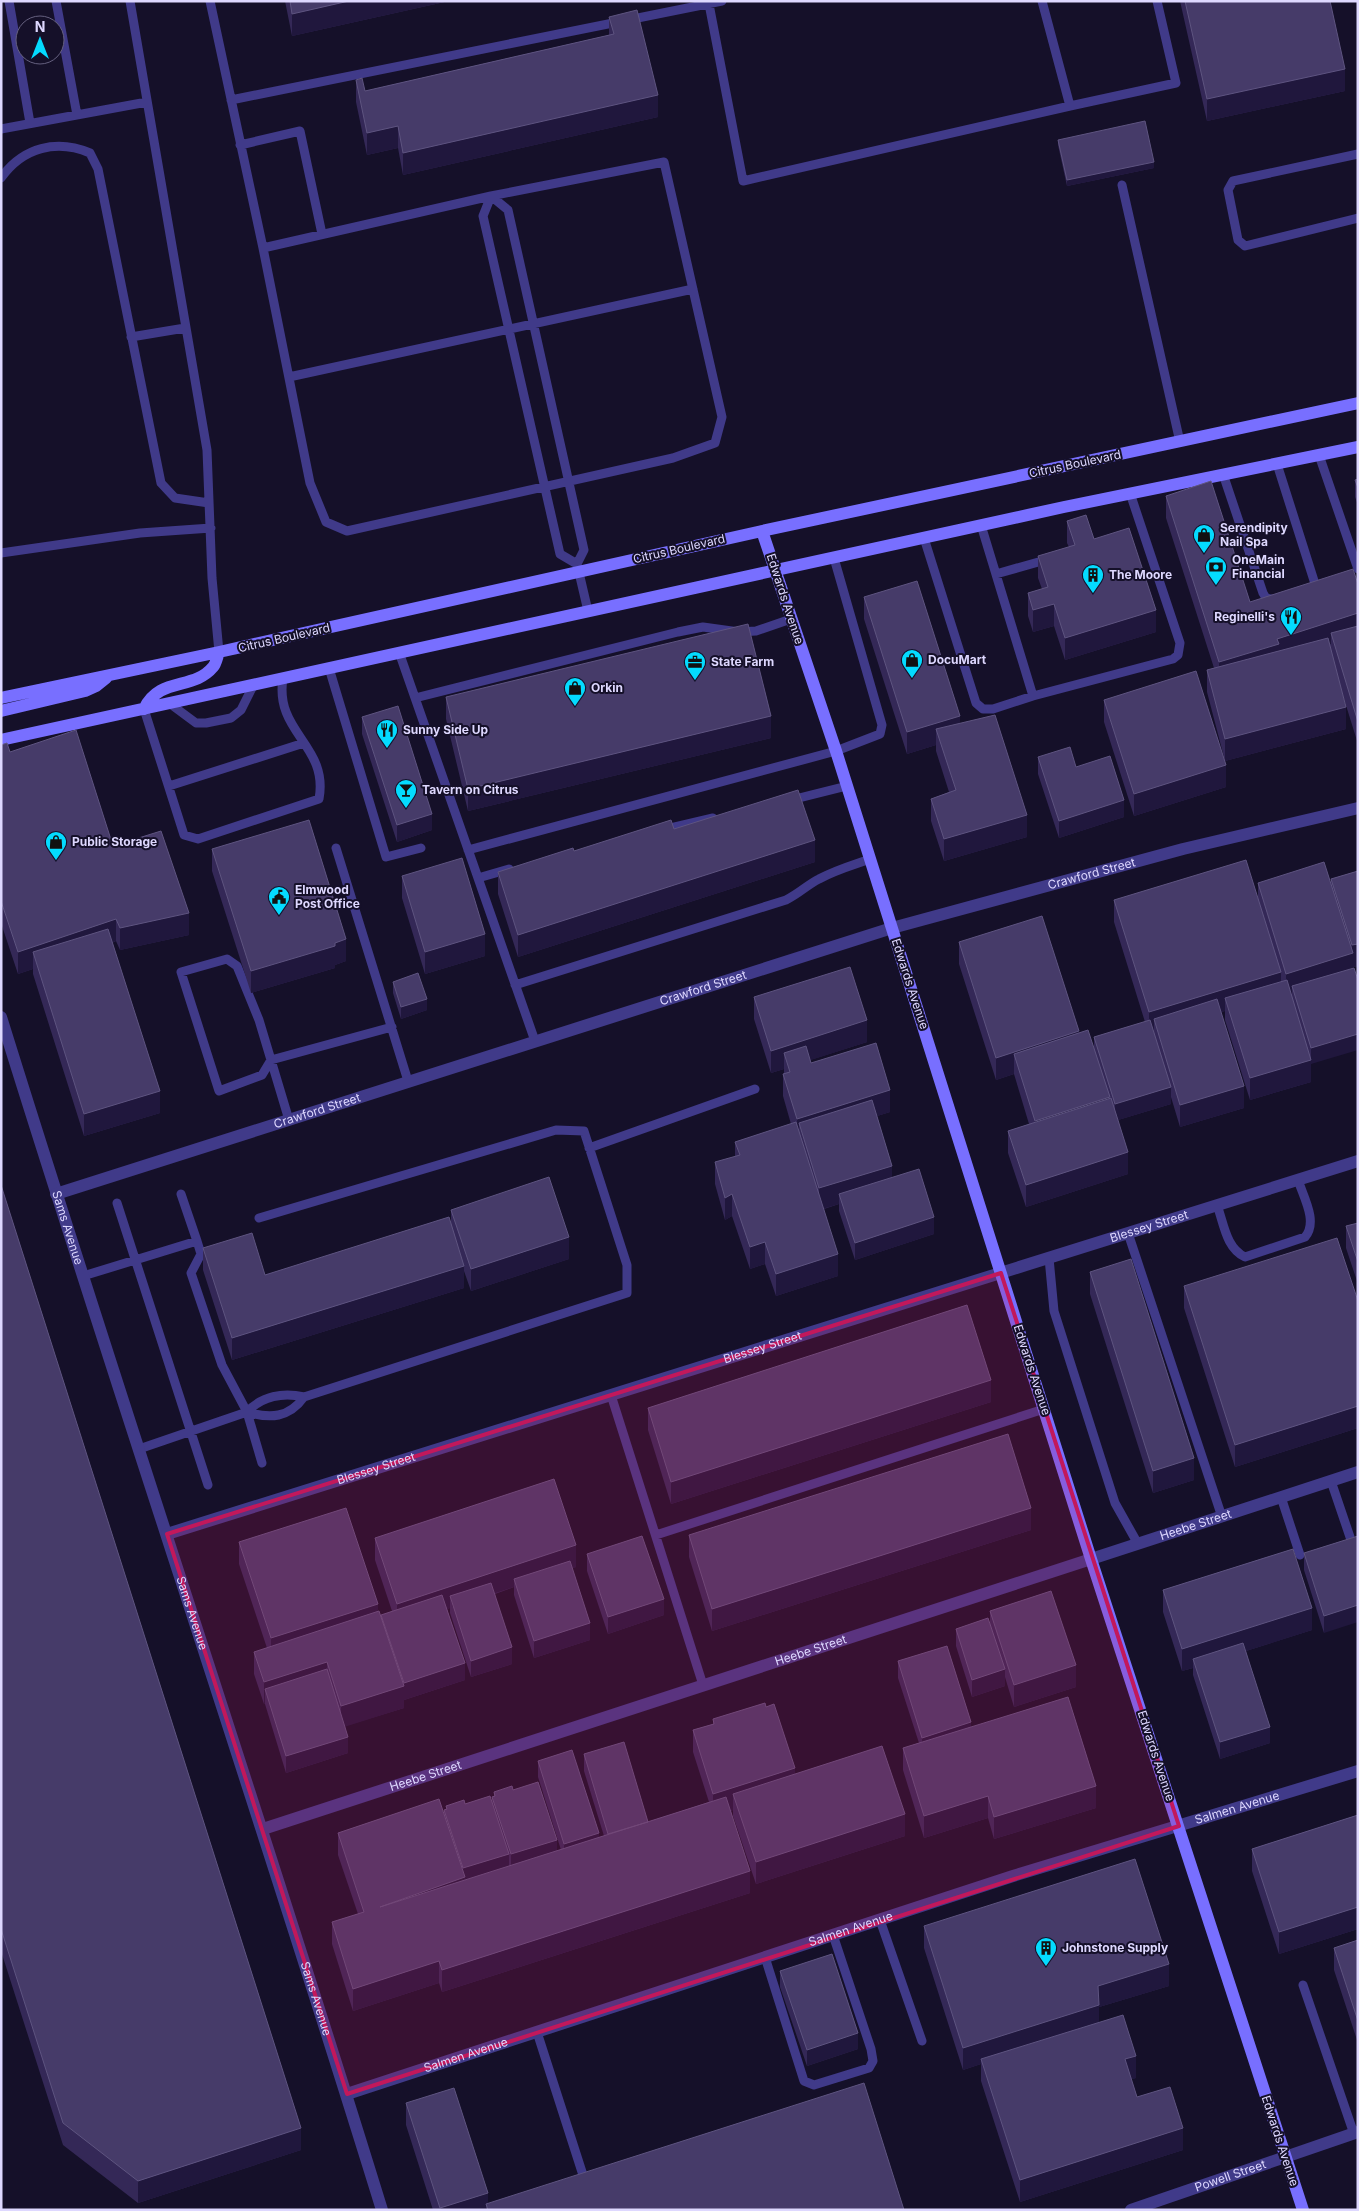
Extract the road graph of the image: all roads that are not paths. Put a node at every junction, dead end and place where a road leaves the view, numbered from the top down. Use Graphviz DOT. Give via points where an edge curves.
graph roads {
  1 [pos="9,1"];
  2 [pos="56,1"];
  3 [pos="130,1"];
  4 [pos="210,1"];
  5 [pos="722,1"];
  6 [pos="1042,1"];
  7 [pos="1157,1"];
  8 [pos="709,4"];
  9 [pos="231,100"];
  10 [pos="147,102"];
  11 [pos="1070,106"];
  12 [pos="77,115"];
  13 [pos="30,124"];
  14 [pos="1,129"];
  15 [pos="240,144"];
  16 [pos="1358,154"];
  17 [pos="1,178"];
  18 [pos="1122,185"];
  19 [pos="491,196"];
  20 [pos="1358,218"];
  21 [pos="322,234"];
  22 [pos="263,248"];
  23 [pos="693,289"];
  24 [pos="533,324"];
  25 [pos="185,328"];
  26 [pos="508,330"];
  27 [pos="131,337"];
  28 [pos="289,377"];
  29 [pos="1358,403"];
  30 [pos="1180,442"];
  31 [pos="1358,447"];
  32 [pos="1319,455"];
  33 [pos="1277,464"];
  34 [pos="1224,474"];
  35 [pos="568,480"];
  36 [pos="544,486"];
  37 [pos="1130,493"];
  38 [pos="209,502"];
  39 [pos="981,525"];
  40 [pos="211,528"];
  41 [pos="762,530"];
  42 [pos="924,538"];
  43 [pos="1,553"];
  44 [pos="1062,556"];
  45 [pos="834,558"];
  46 [pos="578,568"];
  47 [pos="1358,569"];
  48 [pos="775,571"];
  49 [pos="996,574"];
  50 [pos="1297,594"];
  51 [pos="1288,597"];
  52 [pos="588,611"];
  53 [pos="791,619"];
  54 [pos="219,652"];
  55 [pos="399,652"];
  56 [pos="329,668"];
  57 [pos="108,676"];
  58 [pos="283,678"];
  59 [pos="254,684"];
  60 [pos="1033,696"];
  61 [pos="1,698"];
  62 [pos="415,698"];
  63 [pos="168,703"];
  64 [pos="144,709"];
  65 [pos="1,711"];
  66 [pos="1,740"];
  67 [pos="304,743"];
  68 [pos="836,751"];
  69 [pos="168,786"];
  70 [pos="847,786"];
  71 [pos="778,803"];
  72 [pos="1358,808"];
  73 [pos="721,816"];
  74 [pos="653,832"];
  75 [pos="336,848"];
  76 [pos="420,848"];
  77 [pos="468,850"];
  78 [pos="870,859"];
  79 [pos="515,868"];
  80 [pos="478,878"];
  81 [pos="892,928"];
  82 [pos="515,984"];
  83 [pos="1,1017"];
  84 [pos="392,1027"];
  85 [pos="535,1040"];
  86 [pos="271,1060"];
  87 [pos="408,1081"];
  88 [pos="755,1089"];
  89 [pos="288,1120"];
  90 [pos="589,1148"];
  91 [pos="1358,1161"];
  92 [pos="1298,1180"];
  93 [pos="56,1194"];
  94 [pos="181,1194"];
  95 [pos="117,1203"];
  96 [pos="1218,1205"];
  97 [pos="259,1218"];
  98 [pos="1128,1233"];
  99 [pos="197,1241"];
  100 [pos="1049,1258"];
  101 [pos="135,1260"];
  102 [pos="1001,1273"];
  103 [pos="82,1276"];
  104 [pos="612,1395"];
  105 [pos="304,1397"];
  106 [pos="1044,1409"];
  107 [pos="247,1412"];
  108 [pos="191,1431"];
  109 [pos="139,1449"];
  110 [pos="262,1463"];
  111 [pos="1358,1472"];
  112 [pos="1331,1481"];
  113 [pos="208,1485"];
  114 [pos="1281,1497"];
  115 [pos="1222,1516"];
  116 [pos="167,1534"];
  117 [pos="656,1535"];
  118 [pos="1350,1537"];
  119 [pos="1138,1544"];
  120 [pos="1300,1555"];
  121 [pos="1092,1559"];
  122 [pos="703,1686"];
  123 [pos="1358,1771"];
  124 [pos="1178,1826"];
  125 [pos="263,1829"];
  126 [pos="880,1920"];
  127 [pos="833,1935"];
  128 [pos="765,1957"];
  129 [pos="1304,1985"];
  130 [pos="537,2032"];
  131 [pos="922,2041"];
  132 [pos="347,2094"];
  133 [pos="1356,2133"];
  134 [pos="1285,2157"];
  135 [pos="582,2172"];
  136 [pos="1148,2207"];
  137 [pos="382,2210"];
  138 [pos="1131,2210"];
  139 [pos="1303,2210"];
  1 -- 13 [label="lane"];
  2 -- 12 [label="lane"];
  3 -- 10 [label="lane"];
  4 -- 9 [label="lane"];
  5 -- 8 [label="lane"];
  6 -- 11 [label="lane"];
  7 -- 11 [label="lane" via="1176,82"];
  8 -- 9 [label="lane"];
  8 -- 11 [label="lane" via="743,181"];
  9 -- 15 [label="lane"];
  10 -- 12 [label="lane"];
  10 -- 25 [label="lane"];
  12 -- 13 [label="lane"];
  13 -- 14 [label="lane"];
  15 -- 21 [label="lane" via="300,131"];
  15 -- 22 [label="lane"];
  16 -- 20 [label="lane" via="1233,181 1228,190 1238,240 1245,246"];
  17 -- 27 [label="lane" via="11,164 48,146 74,146 90,153 98,169"];
  18 -- 30 [label="lane"];
  19 -- 21 [label="lane"];
  19 -- 23 [label="lane" via="664,162"];
  19 -- 24 [label="lane" via="508,210"];
  19 -- 26 [label="lane" via="483,216"];
  21 -- 22 [label="lane"];
  22 -- 28 [label="lane"];
  23 -- 24 [label="lane"];
  23 -- 35 [label="lane" via="722,417 715,443 673,458"];
  24 -- 26 [label="lane"];
  24 -- 35 [label="lane"];
  25 -- 27 [label="lane"];
  25 -- 38 [label="lane" via="207,450"];
  26 -- 28 [label="lane"];
  26 -- 36 [label="lane"];
  27 -- 38 [label="lane" via="161,483 175,498"];
  28 -- 36 [label="lane" via="310,483 326,522 347,530"];
  29 -- 30 [label="street, Citrus Boulevard"];
  30 -- 41 [label="street, Citrus Boulevard"];
  31 -- 32 [label="street"];
  32 -- 33 [label="street"];
  32 -- 47 [label="lane"];
  33 -- 34 [label="street"];
  33 -- 50 [label="lane" via="1320,586"];
  34 -- 37 [label="street"];
  34 -- 51 [label="lane" via="1263,593 1271,600"];
  35 -- 36 [label="lane"];
  35 -- 46 [label="lane" via="584,550"];
  36 -- 46 [label="lane" via="560,554"];
  37 -- 39 [label="street"];
  37 -- 60 [label="lane" via="1139,535 1180,644 1178,655"];
  38 -- 40 [label="lane"];
  39 -- 42 [label="street"];
  39 -- 49 [label="lane"];
  40 -- 43 [label="lane" via="140,533"];
  40 -- 54 [label="lane"];
  41 -- 46 [label="street, Citrus Boulevard"];
  41 -- 48 [label="street, Edwards Avenue"];
  42 -- 45 [label="street"];
  42 -- 60 [label="lane" via="976,703 983,709 993,709"];
  44 -- 49 [label="lane"];
  45 -- 48 [label="street"];
  45 -- 68 [label="lane" via="882,725 880,734"];
  46 -- 52 [label="lane"];
  46 -- 54 [label="street, Citrus Boulevard"];
  48 -- 52 [label="street"];
  48 -- 53 [label="street, Edwards Avenue"];
  49 -- 60 [label="lane"];
  52 -- 55 [label="street"];
  53 -- 62 [label="lane" via="756,631 703,627 678,632"];
  53 -- 68 [label="street, Edwards Avenue"];
  54 -- 57 [label="street, Citrus Boulevard"];
  54 -- 64 [label="street" via="214,667 192,681 158,691 150,697"];
  55 -- 56 [label="street"];
  55 -- 62 [label="lane"];
  56 -- 58 [label="street"];
  56 -- 76 [label="lane" via="386,857"];
  57 -- 61 [label="street, Citrus Boulevard"];
  57 -- 65 [label="street" via="85,691"];
  58 -- 59 [label="street"];
  58 -- 67 [label="lane" via="283,707"];
  59 -- 63 [label="street"];
  59 -- 63 [label="lane" via="241,710 231,718 196,723"];
  62 -- 77 [label="lane"];
  63 -- 64 [label="street"];
  64 -- 66 [label="street"];
  64 -- 69 [label="lane"];
  67 -- 69 [label="lane"];
  67 -- 69 [label="lane" via="321,779 319,799 198,839 184,835"];
  68 -- 70 [label="street, Edwards Avenue"];
  68 -- 77 [label="lane"];
  70 -- 71 [label="lane"];
  70 -- 78 [label="street, Edwards Avenue"];
  72 -- 81 [label="street, Crawford Street" via="1183,849"];
  73 -- 74 [label="lane"];
  75 -- 84 [label="lane"];
  77 -- 80 [label="lane"];
  78 -- 81 [label="street, Edwards Avenue"];
  78 -- 82 [label="lane" via="831,872 786,900"];
  79 -- 80 [label="lane"];
  80 -- 82 [label="lane"];
  81 -- 85 [label="street, Crawford Street"];
  81 -- 102 [label="street, Edwards Avenue"];
  82 -- 85 [label="lane"];
  83 -- 93 [label="street, Sams Avenue"];
  84 -- 86 [label="lane"];
  84 -- 87 [label="lane"];
  85 -- 87 [label="street, Crawford Street"];
  86 -- 86 [label="lane" via="237,966 227,959 181,972 220,1091 262,1075"];
  86 -- 89 [label="lane"];
  87 -- 89 [label="street, Crawford Street"];
  88 -- 90 [label="lane"];
  89 -- 93 [label="street, Crawford Street"];
  90 -- 97 [label="lane" via="584,1131 556,1130"];
  90 -- 105 [label="lane" via="627,1264 627,1292"];
  91 -- 92 [label="street, Blessey Street"];
  92 -- 96 [label="street, Blessey Street"];
  92 -- 96 [label="lane" via="1312,1223 1311,1231 1305,1238 1245,1257 1231,1247"];
  93 -- 103 [label="street, Sams Avenue"];
  94 -- 99 [label="lane"];
  95 -- 101 [label="lane"];
  96 -- 98 [label="street, Blessey Street"];
  98 -- 100 [label="street, Blessey Street"];
  98 -- 115 [label="lane"];
  99 -- 101 [label="lane"];
  99 -- 107 [label="lane" via="201,1254 191,1273 222,1365"];
  100 -- 102 [label="street, Blessey Street"];
  100 -- 119 [label="lane" via="1054,1311 1115,1503"];
  101 -- 103 [label="lane"];
  101 -- 108 [label="lane"];
  102 -- 104 [label="street, Blessey Street"];
  102 -- 106 [label="street, Edwards Avenue"];
  103 -- 109 [label="street, Sams Avenue"];
  104 -- 116 [label="street, Blessey Street"];
  104 -- 117 [label="lane"];
  105 -- 107 [label="lane" via="289,1393 275,1396 254,1404"];
  105 -- 107 [label="lane" via="295,1409 266,1418"];
  106 -- 117 [label="lane"];
  106 -- 121 [label="street, Edwards Avenue"];
  107 -- 108 [label="lane"];
  107 -- 110 [label="lane"];
  108 -- 109 [label="lane"];
  108 -- 113 [label="lane"];
  109 -- 116 [label="street, Sams Avenue"];
  111 -- 112 [label="street, Heebe Street"];
  112 -- 114 [label="street, Heebe Street"];
  112 -- 118 [label="lane"];
  114 -- 115 [label="street, Heebe Street"];
  114 -- 120 [label="lane"];
  115 -- 119 [label="street, Heebe Street"];
  116 -- 125 [label="street, Sams Avenue"];
  117 -- 122 [label="lane"];
  119 -- 121 [label="street, Heebe Street"];
  121 -- 122 [label="street, Heebe Street"];
  121 -- 124 [label="street, Edwards Avenue"];
  122 -- 125 [label="street, Heebe Street"];
  123 -- 124 [label="street, Salmen Avenue"];
  124 -- 126 [label="street, Salmen Avenue"];
  124 -- 134 [label="street, Edwards Avenue"];
  125 -- 132 [label="street, Sams Avenue"];
  126 -- 127 [label="street, Salmen Avenue"];
  126 -- 131 [label="lane"];
  127 -- 128 [label="street, Salmen Avenue"];
  127 -- 128 [label="lane" via="872,2049 873,2061 869,2068 814,2085 804,2081"];
  128 -- 130 [label="street, Salmen Avenue"];
  129 -- 133 [label="lane"];
  130 -- 132 [label="street, Salmen Avenue"];
  130 -- 135 [label="lane"];
  132 -- 137 [label="street, Sams Avenue"];
  133 -- 134 [label="street, Powell Street"];
  134 -- 136 [label="street, Powell Street"];
  134 -- 139 [label="street, Edwards Avenue"];
  136 -- 138 [label="street, Powell Street"];
}
